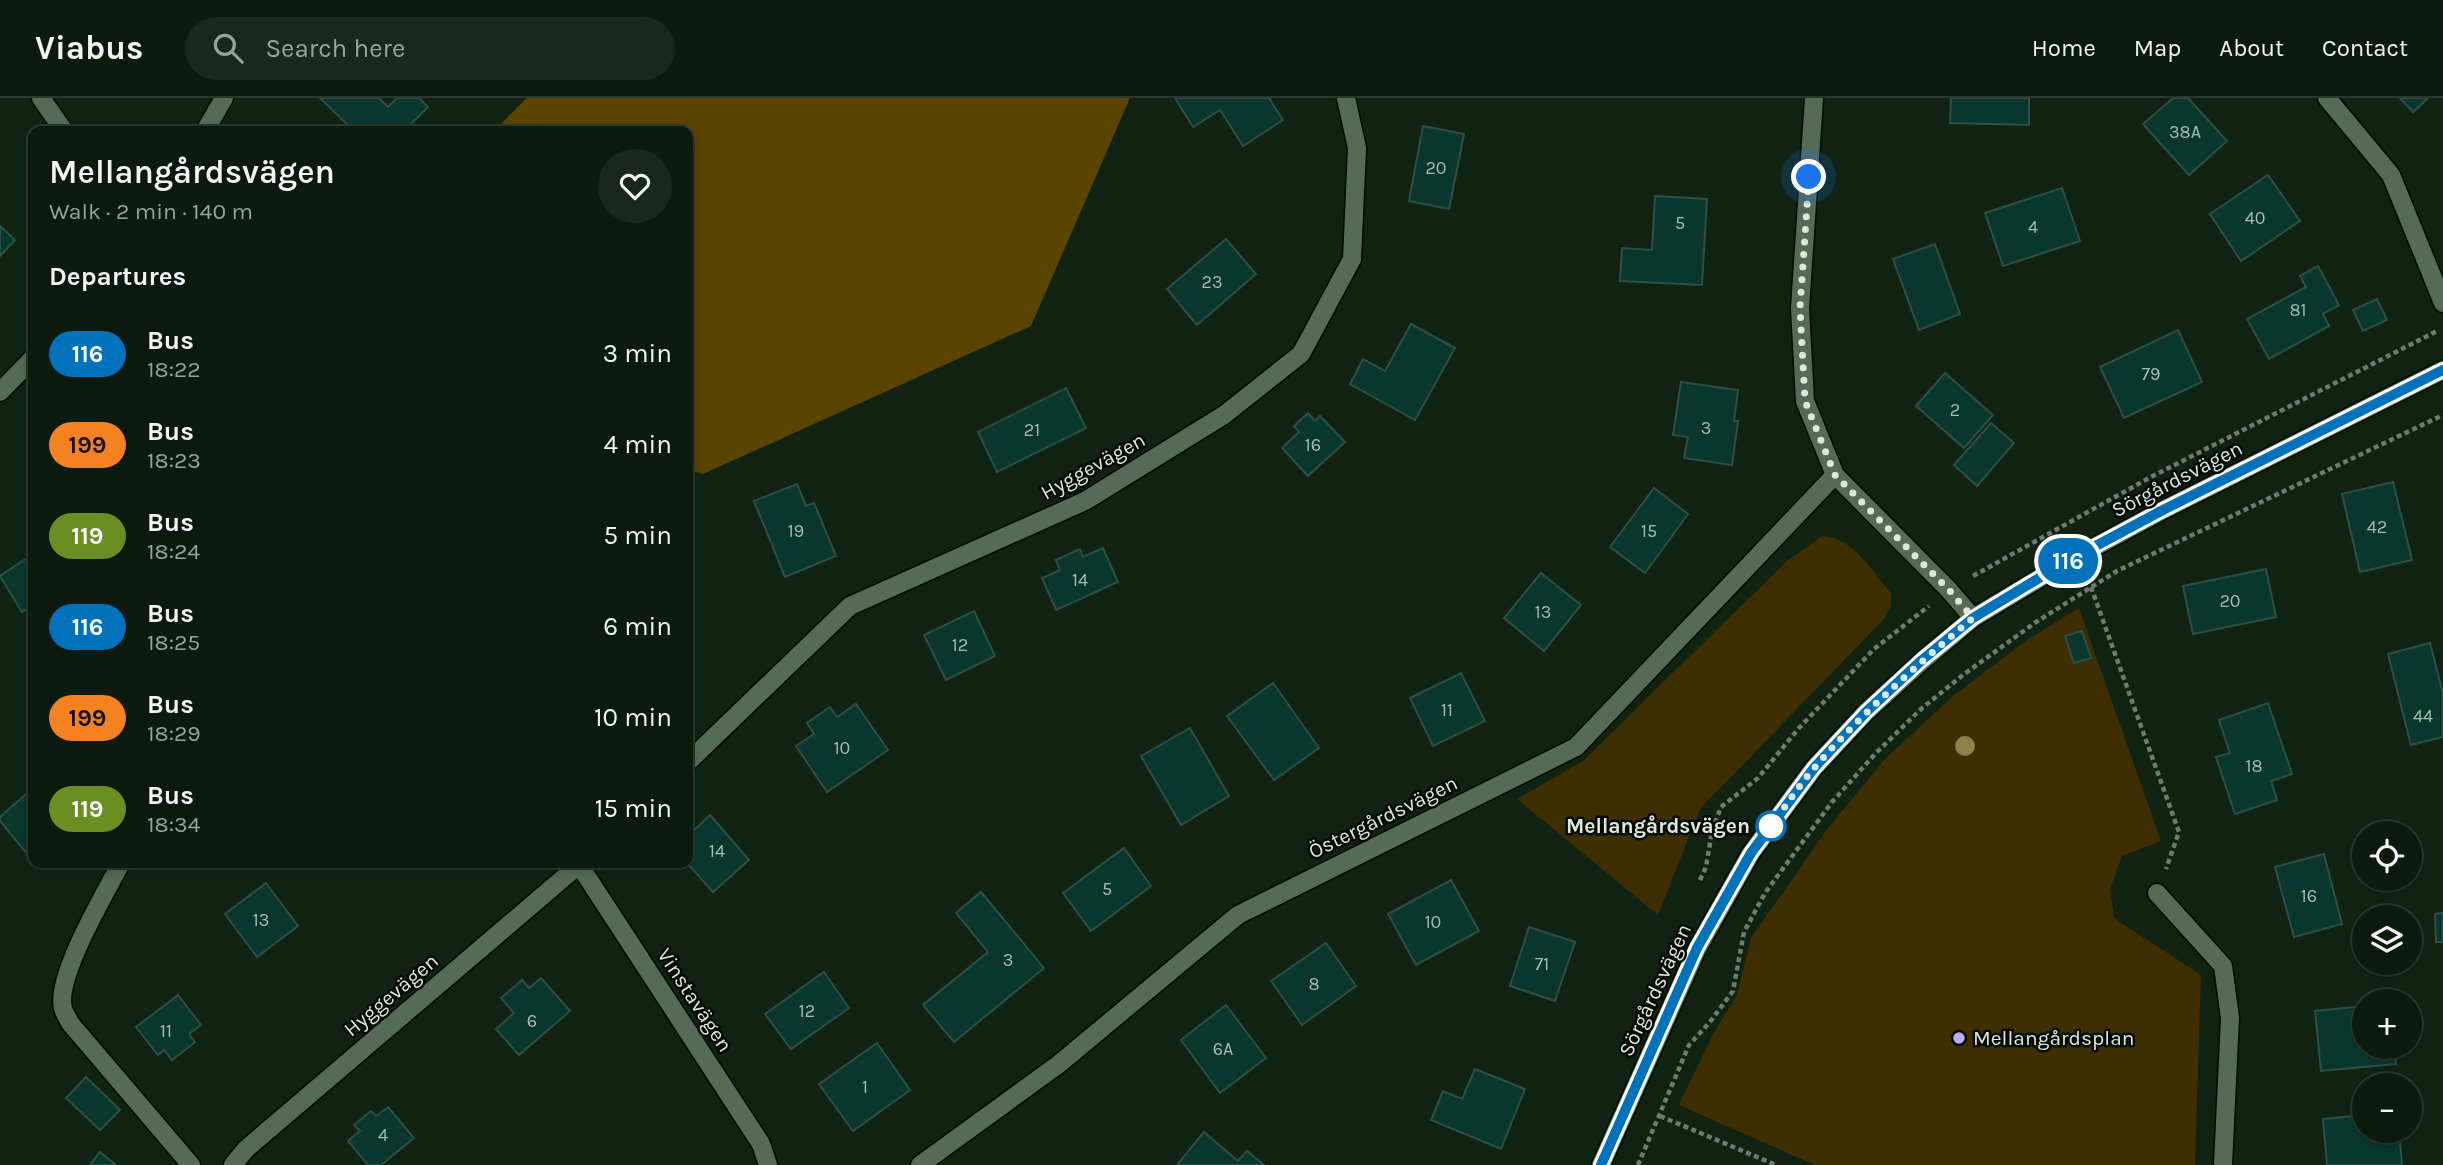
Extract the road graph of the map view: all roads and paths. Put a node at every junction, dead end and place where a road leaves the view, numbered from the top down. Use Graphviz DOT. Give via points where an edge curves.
graph roads {
  1 [pos="41,98"];
  2 [pos="224,98"];
  3 [pos="1346,98"];
  4 [pos="1814,98"];
  5 [pos="2327,98"];
  6 [pos="61,126"];
  7 [pos="208,126"];
  8 [pos="2443,303"];
  9 [pos="28,363"];
  10 [pos="2443,370"];
  11 [pos="0,392"];
  12 [pos="2442,416"];
  13 [pos="2443,423"];
  14 [pos="1835,475"];
  15 [pos="2091,587"];
  16 [pos="1973,618"];
  17 [pos="693,757"];
  18 [pos="118,868"];
  19 [pos="574,868"];
  20 [pos="583,868"];
  21 [pos="2157,893"];
  22 [pos="1660,1116"];
  23 [pos="191,1165"];
  24 [pos="233,1165"];
  25 [pos="768,1165"];
  26 [pos="920,1165"];
  27 [pos="1601,1165"];
  28 [pos="1638,1165"];
  29 [pos="1776,1165"];
  30 [pos="2223,1165"];
  1 -- 6 [label="street"];
  2 -- 7 [label="street"];
  3 -- 17 [label="street, Hyggevägen" via="1357,148 1352,259 1301,354 1224,415 1085,501 850,606"];
  4 -- 14 [label="street" via="1800,308 1805,401"];
  5 -- 8 [label="street" via="2390,175"];
  9 -- 11 [label="street"];
  10 -- 16 [label="street, Sörgårdsvägen" via="2161,511"];
  12 -- 13 [label="path"];
  12 -- 15 [label="path"];
  14 -- 16 [label="street"];
  14 -- 26 [label="street, Östergårdsvägen" via="1576,747 1238,915 1059,1064"];
  15 -- 21 [label="path" via="2179,832"];
  15 -- 22 [label="path" via="1946,688 1875,754 1832,802 1765,893 1744,932 1732,991 1689,1045"];
  16 -- 27 [label="street, Sörgårdsvägen" via="1866,712 1814,768 1751,853 1697,948"];
  18 -- 23 [label="street" via="66,978 62,1006 70,1023"];
  19 -- 24 [label="street, Hyggevägen" via="246,1149"];
  20 -- 25 [label="street, Vinstavägen" via="761,1144"];
  21 -- 30 [label="street" via="2222,966 2230,1018"];
  22 -- 28 [label="path"];
  22 -- 29 [label="path"];
}
